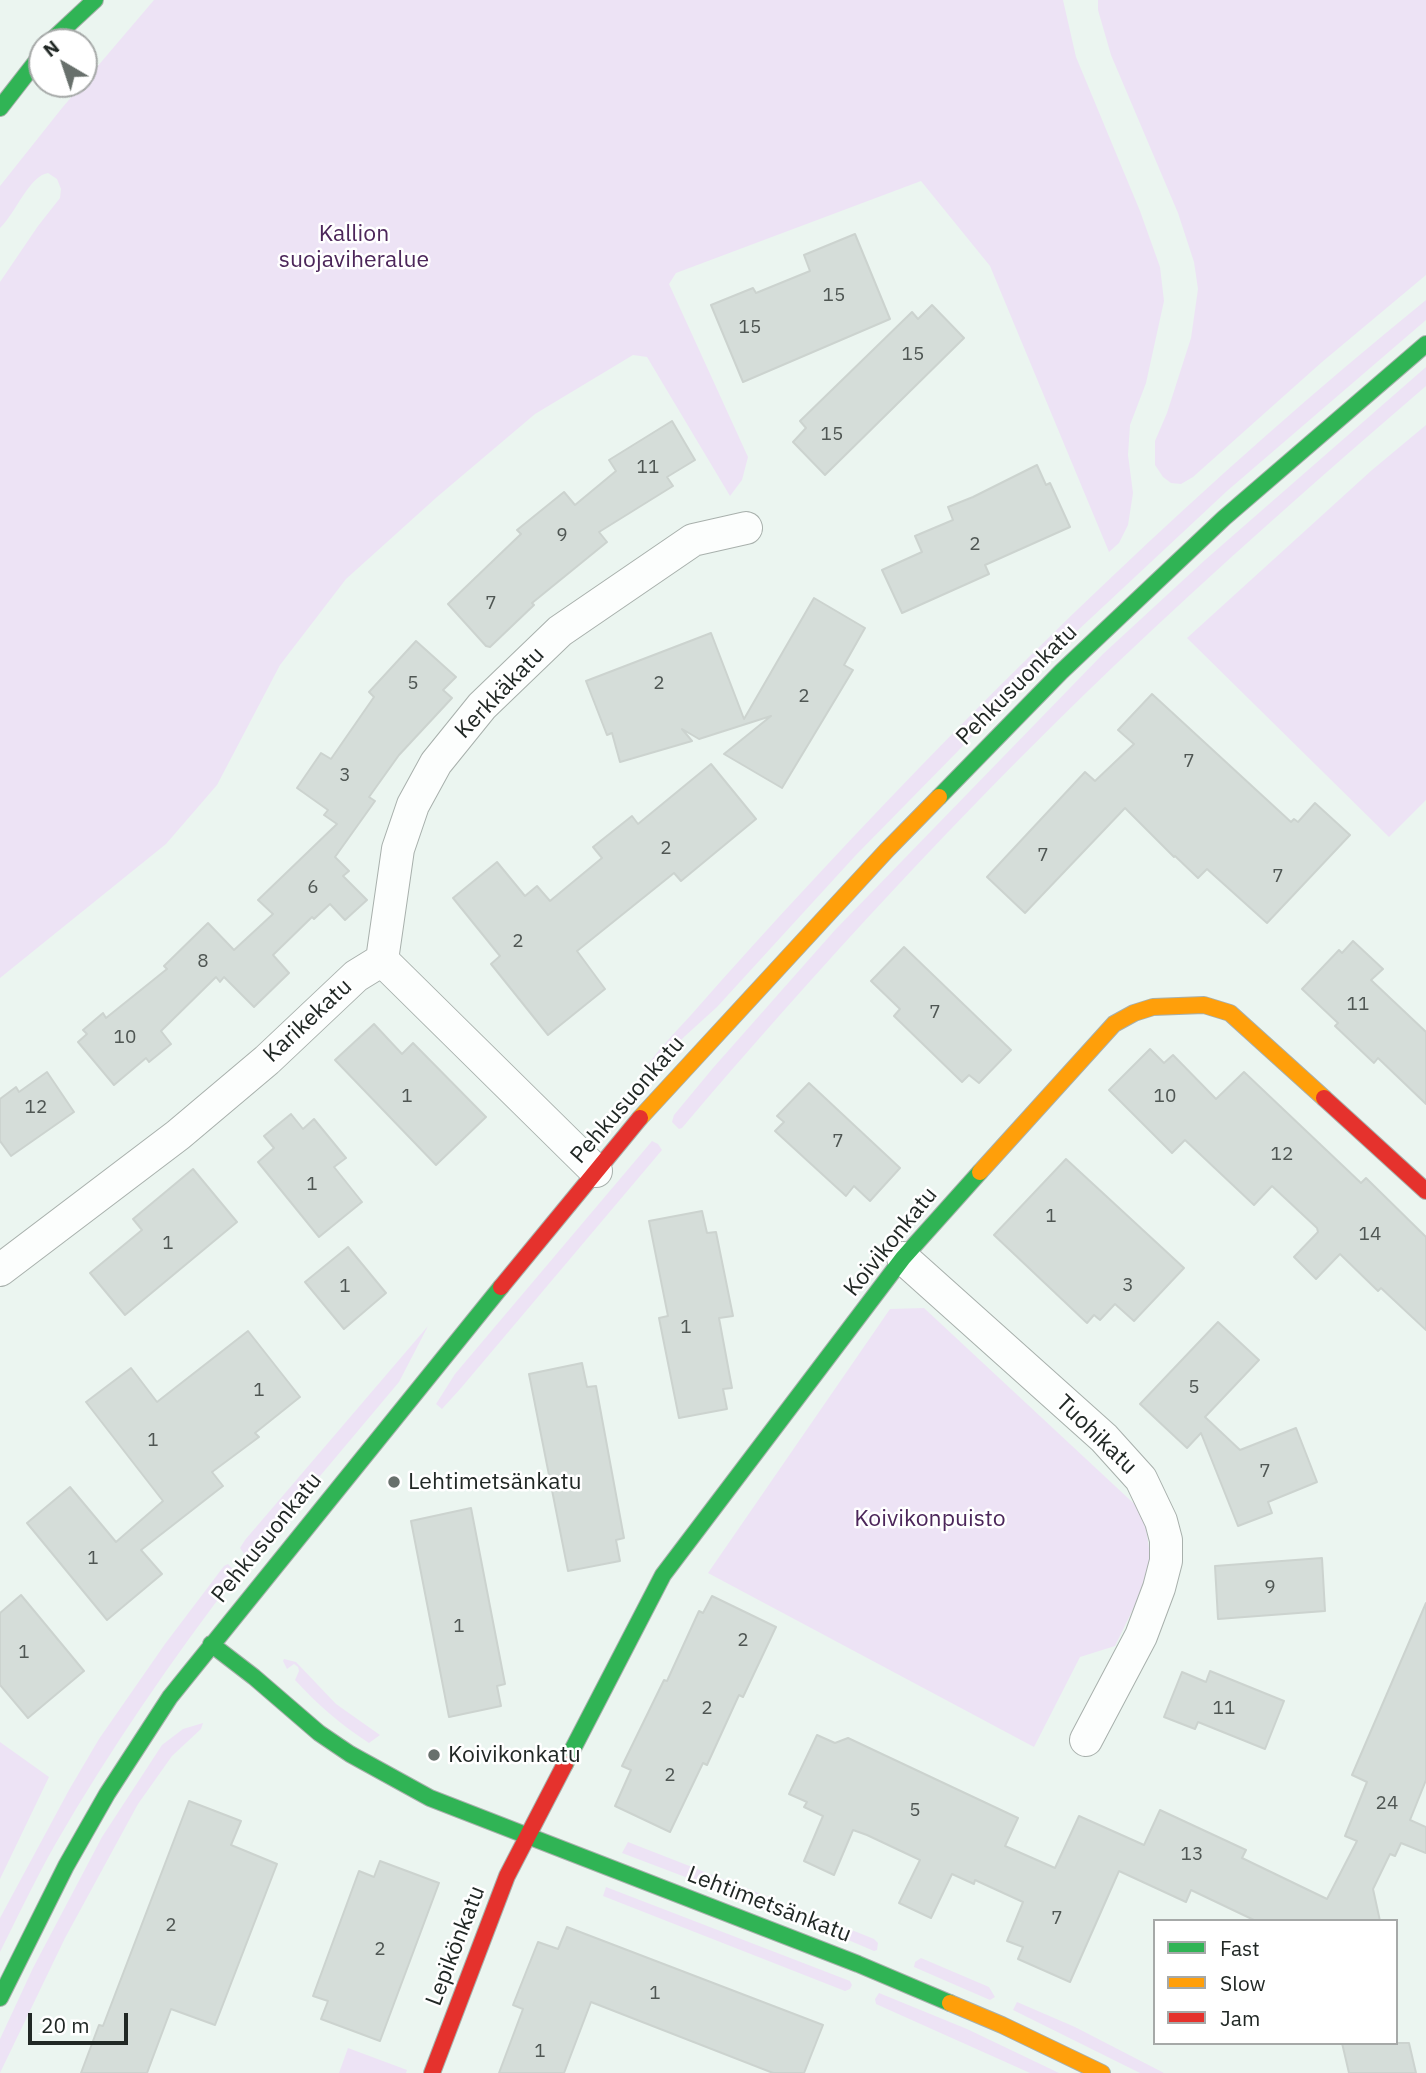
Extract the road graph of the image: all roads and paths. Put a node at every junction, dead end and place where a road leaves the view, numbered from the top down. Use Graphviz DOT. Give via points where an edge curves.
graph roads {
  1 [pos="83,0"];
  2 [pos="94,0"];
  3 [pos="62,28"];
  4 [pos="65,28"];
  5 [pos="28,72"];
  6 [pos="0,108"];
  7 [pos="1426,344"];
  8 [pos="746,528"];
  9 [pos="382,960"];
  10 [pos="596,1171"];
  11 [pos="1426,1191"];
  12 [pos="903,1258"];
  13 [pos="0,1270"];
  14 [pos="211,1644"];
  15 [pos="1086,1740"];
  16 [pos="526,1836"];
  17 [pos="0,1998"];
  18 [pos="432,2073"];
  19 [pos="1102,2073"];
  1 -- 3 [label="main road"];
  2 -- 4 [label="main road"];
  5 -- 6 [label="main road"];
  7 -- 10 [label="main road, Pehkusuonkatu" via="1224,518 1061,672 887,850 651,1105"];
  8 -- 9 [label="street, Kerkkäkatu" via="693,540 560,631 482,706 436,763 413,805 398,849"];
  9 -- 10 [label="street"];
  9 -- 13 [label="street, Karikekatu" via="356,976 178,1135"];
  10 -- 14 [label="main road, Pehkusuonkatu"];
  11 -- 12 [label="main road, Koivikonkatu" via="1230,1013 1204,1006 1153,1007 1114,1024 1091,1047"];
  12 -- 15 [label="street, Tuohikatu" via="1104,1438 1141,1479 1154,1502 1166,1541 1159,1588 1141,1636"];
  12 -- 16 [label="main road, Koivikonkatu" via="663,1575"];
  14 -- 16 [label="main road, Lehtimetsänkatu" via="350,1754 430,1798"];
  14 -- 17 [label="main road, Pehkusuonkatu" via="156,1717 107,1794"];
  16 -- 18 [label="main road, Lepikönkatu"];
  16 -- 19 [label="main road, Lehtimetsänkatu" via="858,1965"];
}
